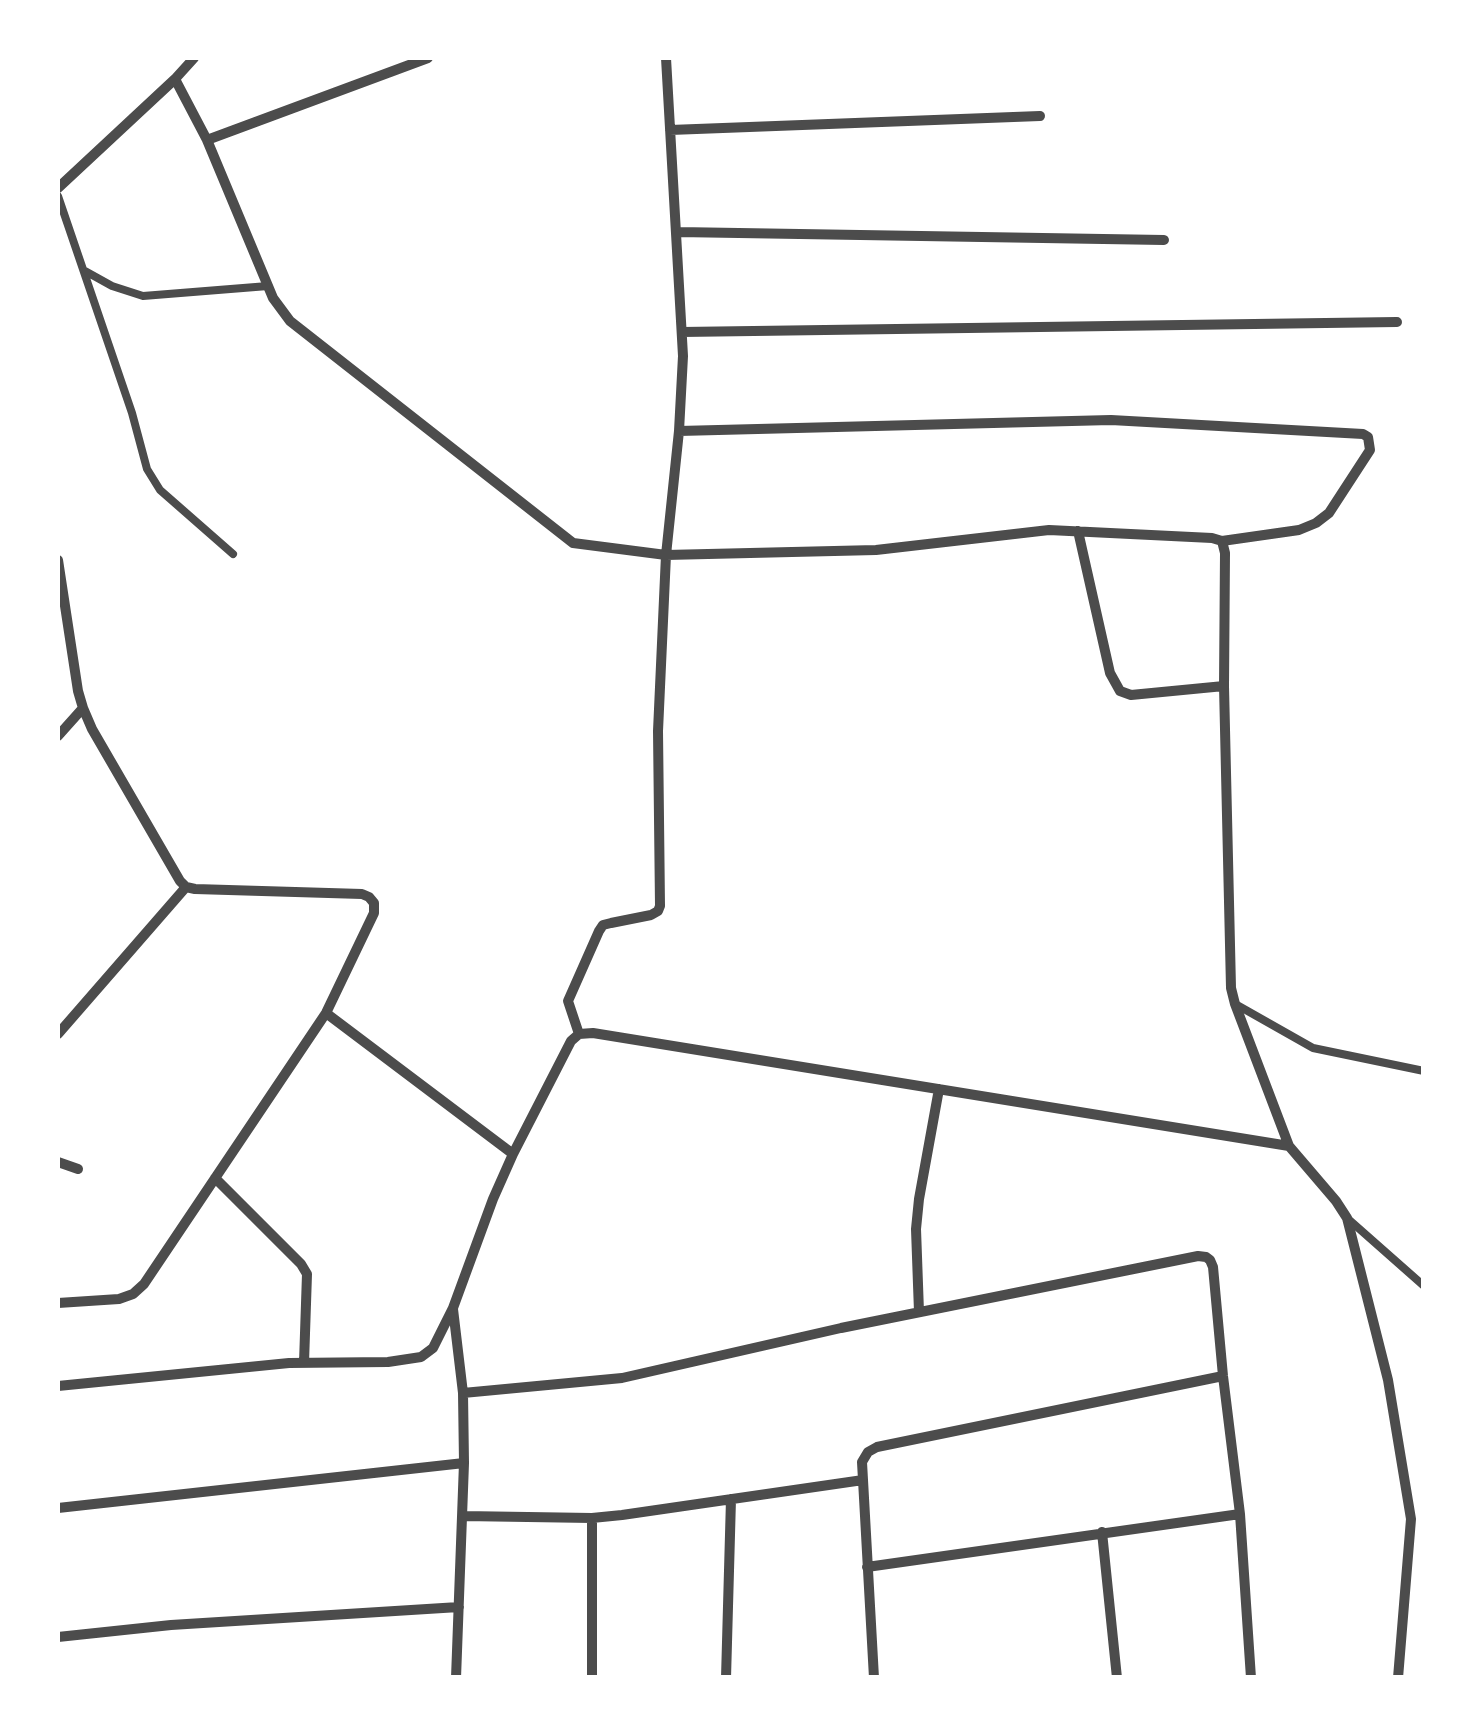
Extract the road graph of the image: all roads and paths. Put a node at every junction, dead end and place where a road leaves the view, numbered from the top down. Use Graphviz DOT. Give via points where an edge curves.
graph roads {
  1 [pos="194,58"];
  2 [pos="428,58"];
  3 [pos="666,58"];
  4 [pos="175,79"];
  5 [pos="1040,116"];
  6 [pos="670,130"];
  7 [pos="207,140"];
  8 [pos="58,192"];
  9 [pos="678,232"];
  10 [pos="1164,240"];
  11 [pos="85,271"];
  12 [pos="268,286"];
  13 [pos="1397,322"];
  14 [pos="682,332"];
  15 [pos="679,431"];
  16 [pos="1078,531"];
  17 [pos="1222,542"];
  18 [pos="234,554"];
  19 [pos="666,555"];
  20 [pos="58,560"];
  21 [pos="1224,686"];
  22 [pos="83,708"];
  23 [pos="58,736"];
  24 [pos="186,887"];
  25 [pos="1235,1004"];
  26 [pos="326,1013"];
  27 [pos="58,1034"];
  28 [pos="579,1034"];
  29 [pos="1424,1071"];
  30 [pos="939,1089"];
  31 [pos="1289,1146"];
  32 [pos="513,1154"];
  33 [pos="58,1162"];
  34 [pos="78,1169"];
  35 [pos="215,1178"];
  36 [pos="1347,1218"];
  37 [pos="1424,1286"];
  38 [pos="58,1302"];
  39 [pos="453,1308"];
  40 [pos="919,1312"];
  41 [pos="304,1363"];
  42 [pos="1223,1376"];
  43 [pos="58,1386"];
  44 [pos="463,1393"];
  45 [pos="464,1463"];
  46 [pos="863,1480"];
  47 [pos="732,1499"];
  48 [pos="58,1508"];
  49 [pos="1240,1514"];
  50 [pos="463,1516"];
  51 [pos="592,1518"];
  52 [pos="1102,1532"];
  53 [pos="866,1568"];
  54 [pos="459,1607"];
  55 [pos="58,1637"];
  56 [pos="456,1678"];
  57 [pos="592,1678"];
  58 [pos="726,1678"];
  59 [pos="874,1678"];
  60 [pos="1117,1678"];
  61 [pos="1252,1678"];
  62 [pos="1398,1678"];
  1 -- 4 [label="street"];
  2 -- 7 [label="street"];
  3 -- 6 [label="street"];
  4 -- 7 [label="street"];
  4 -- 8 [label="street"];
  5 -- 6 [label="street"];
  6 -- 9 [label="street"];
  7 -- 12 [label="street"];
  8 -- 11 [label="lane"];
  9 -- 10 [label="street"];
  9 -- 14 [label="street"];
  11 -- 12 [label="lane" via="143,296"];
  11 -- 18 [label="lane" via="152,480"];
  12 -- 19 [label="street" via="290,321 573,543"];
  13 -- 14 [label="street"];
  14 -- 15 [label="street"];
  15 -- 17 [label="street" via="1111,420 1368,437 1370,450 1316,523"];
  15 -- 19 [label="street"];
  16 -- 17 [label="street"];
  16 -- 19 [label="street" via="876,550"];
  16 -- 21 [label="street" via="1110,673 1120,691"];
  17 -- 21 [label="street"];
  19 -- 28 [label="street" via="660,906 599,931 568,1001"];
  20 -- 22 [label="street"];
  21 -- 25 [label="street"];
  22 -- 23 [label="street"];
  22 -- 24 [label="street"];
  24 -- 26 [label="street" via="370,896 374,913"];
  24 -- 27 [label="street"];
  25 -- 29 [label="lane" via="1313,1048"];
  25 -- 31 [label="street"];
  26 -- 32 [label="street"];
  26 -- 35 [label="street"];
  28 -- 30 [label="street"];
  28 -- 32 [label="street"];
  30 -- 31 [label="street"];
  30 -- 40 [label="street" via="916,1229"];
  31 -- 36 [label="street"];
  32 -- 39 [label="street"];
  33 -- 34 [label="street"];
  35 -- 38 [label="street" via="133,1294"];
  35 -- 41 [label="street" via="307,1274"];
  36 -- 37 [label="lane"];
  36 -- 62 [label="street" via="1388,1380 1410,1508"];
  39 -- 41 [label="street" via="433,1348 421,1357"];
  39 -- 44 [label="street"];
  40 -- 42 [label="street" via="1206,1257"];
  40 -- 44 [label="street" via="622,1378"];
  41 -- 43 [label="street"];
  42 -- 46 [label="street" via="878,1447 862,1462"];
  42 -- 49 [label="street"];
  44 -- 45 [label="street"];
  45 -- 48 [label="street"];
  45 -- 50 [label="street"];
  46 -- 47 [label="street"];
  46 -- 53 [label="street"];
  47 -- 51 [label="street"];
  47 -- 58 [label="street"];
  49 -- 52 [label="street"];
  49 -- 61 [label="street"];
  50 -- 51 [label="street"];
  50 -- 54 [label="street"];
  51 -- 57 [label="street"];
  52 -- 53 [label="street"];
  52 -- 60 [label="street"];
  53 -- 59 [label="street"];
  54 -- 55 [label="street"];
  54 -- 56 [label="street"];
}
